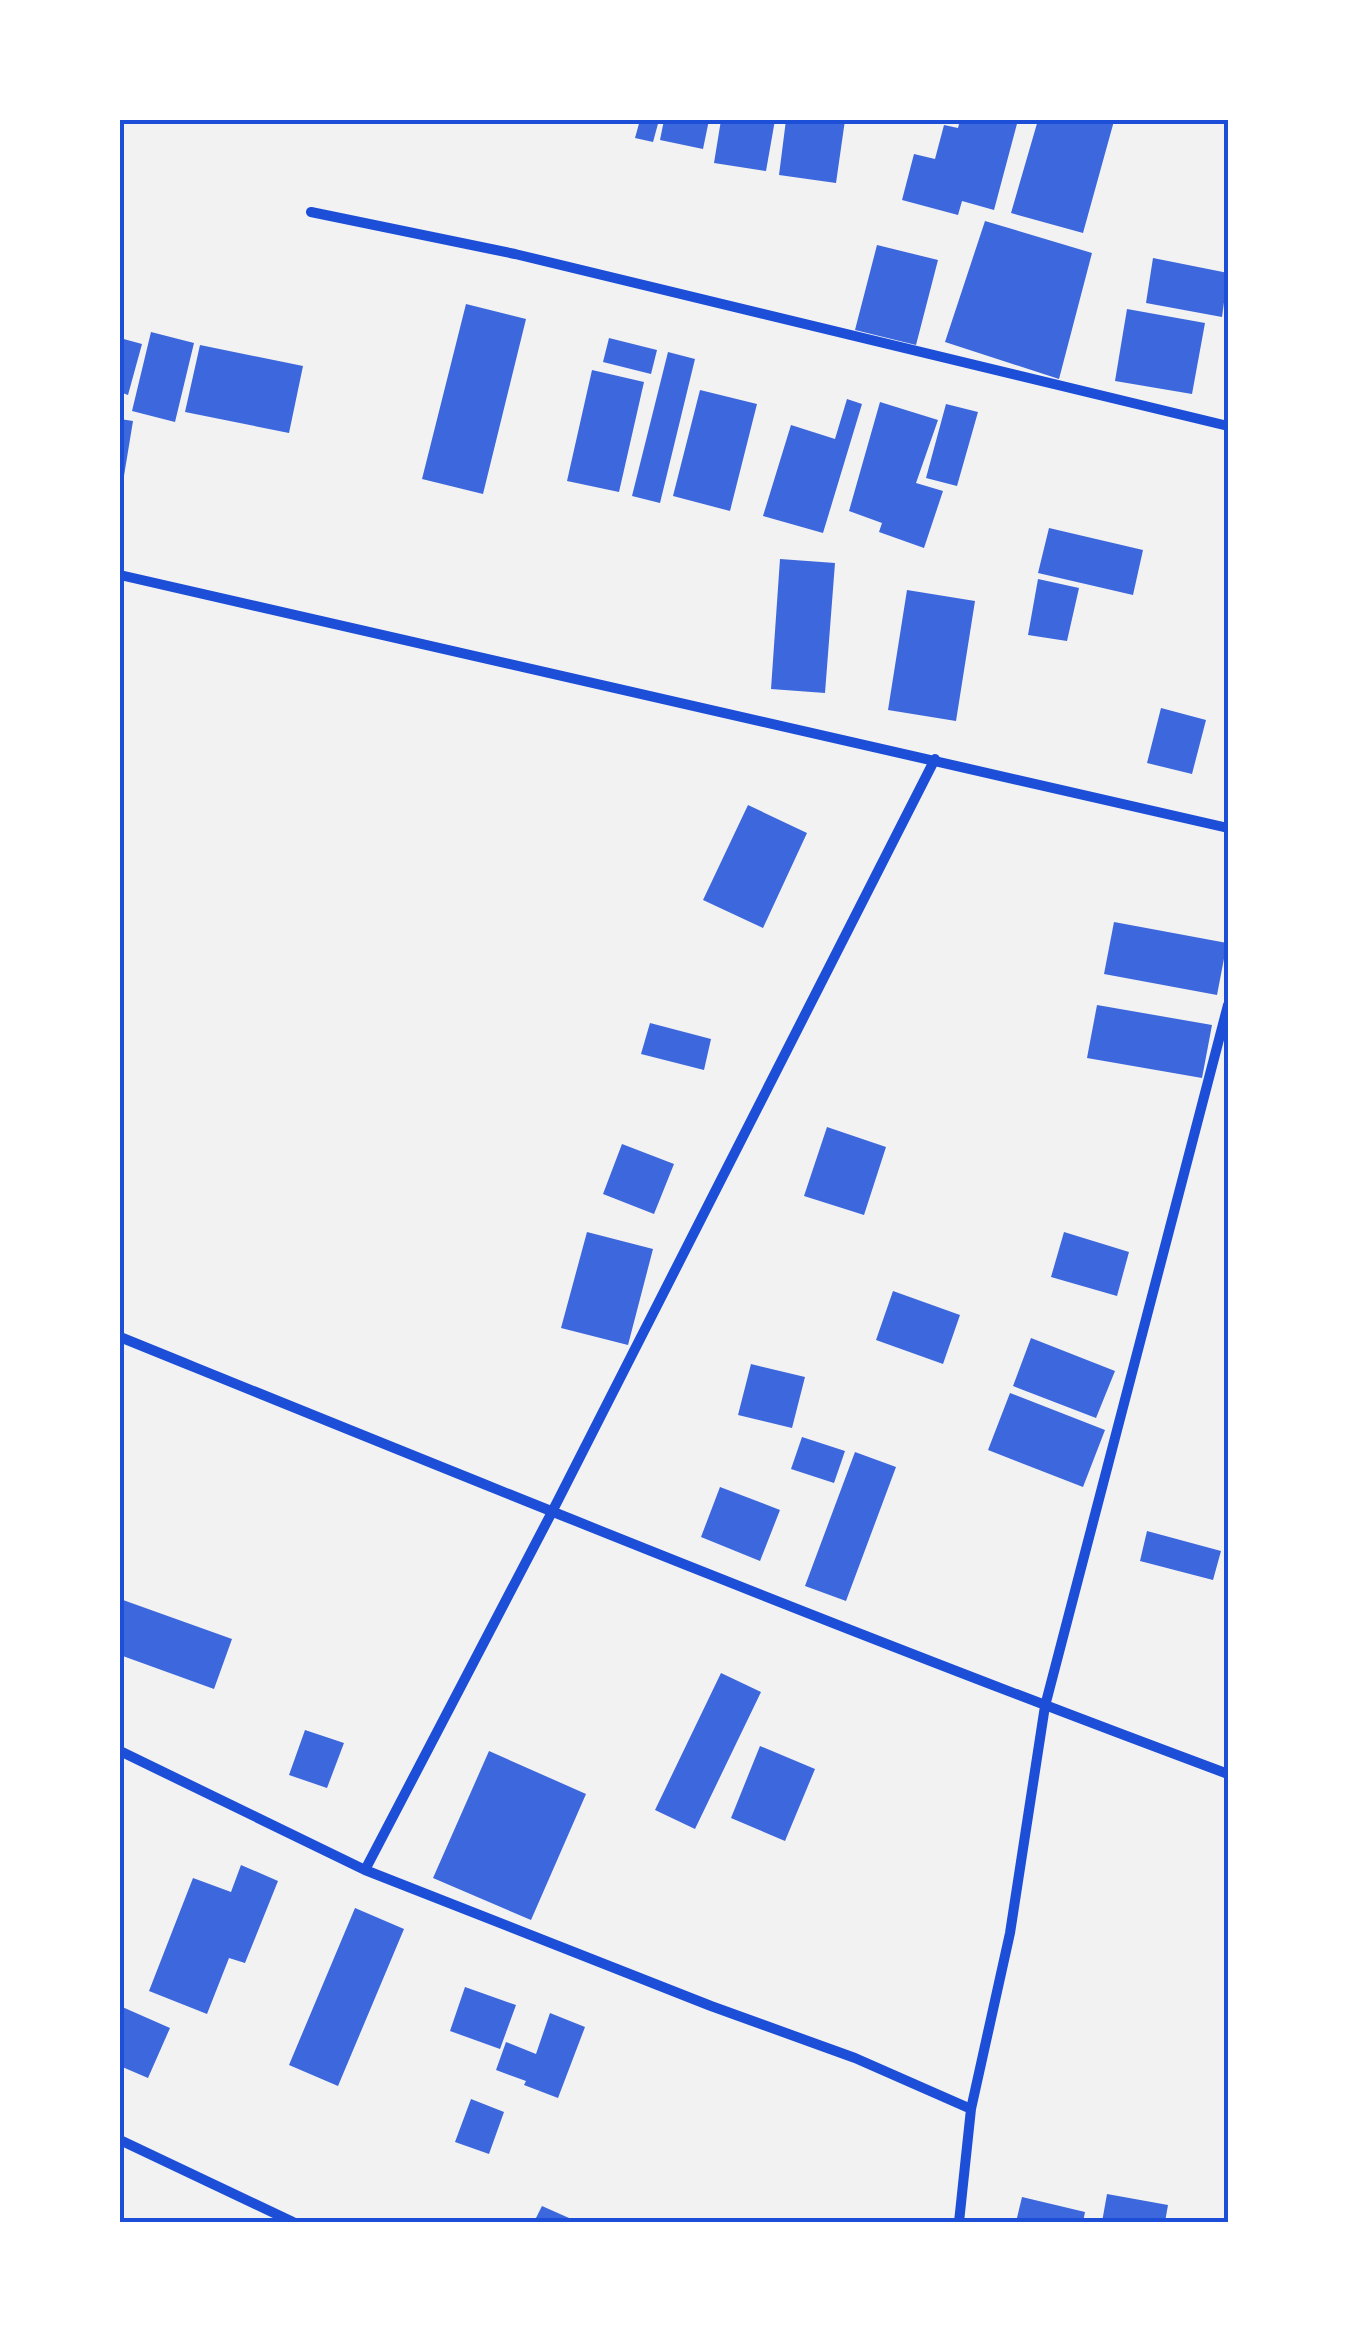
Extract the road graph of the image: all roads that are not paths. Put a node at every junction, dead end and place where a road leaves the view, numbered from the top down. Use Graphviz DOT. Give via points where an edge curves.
graph roads {
  1 [pos="310,212"];
  2 [pos="1228,426"];
  3 [pos="120,575"];
  4 [pos="935,759"];
  5 [pos="1228,828"];
  6 [pos="1228,1005"];
  7 [pos="120,1337"];
  8 [pos="552,1512"];
  9 [pos="1045,1706"];
  10 [pos="120,1751"];
  11 [pos="1228,1774"];
  12 [pos="365,1870"];
  13 [pos="971,2109"];
  14 [pos="120,2140"];
  15 [pos="293,2222"];
  16 [pos="959,2222"];
  1 -- 2 [label="street" via="514,254"];
  3 -- 4 [label="street"];
  4 -- 5 [label="street"];
  4 -- 8 [label="street"];
  6 -- 9 [label="street"];
  7 -- 8 [label="street"];
  8 -- 9 [label="street"];
  8 -- 12 [label="street"];
  9 -- 11 [label="street"];
  9 -- 13 [label="street" via="1010,1934"];
  10 -- 12 [label="street"];
  12 -- 13 [label="street"];
  13 -- 16 [label="street"];
  14 -- 15 [label="street"];
}
